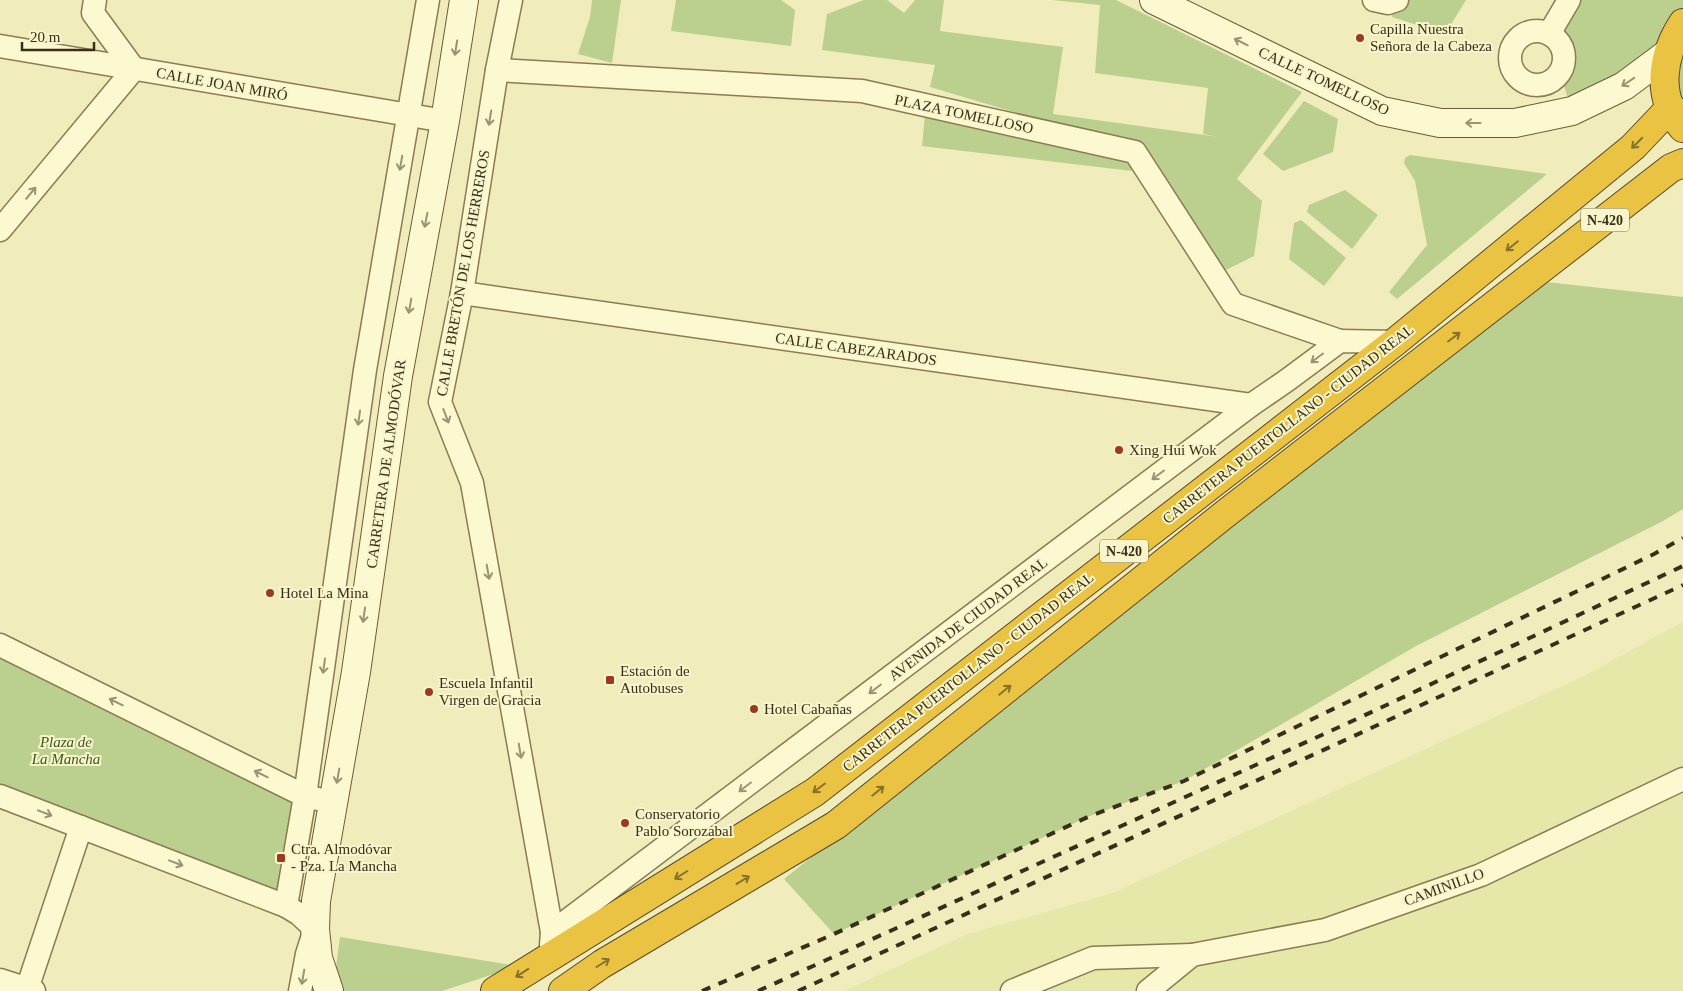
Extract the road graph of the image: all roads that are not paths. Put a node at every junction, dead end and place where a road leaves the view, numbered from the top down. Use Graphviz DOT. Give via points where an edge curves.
graph roads {
  1 [pos="95,0"];
  2 [pos="428,0"];
  3 [pos="464,0"];
  4 [pos="510,0"];
  5 [pos="1154,0"];
  6 [pos="1374,0"];
  7 [pos="1397,0"];
  8 [pos="1569,0"];
  9 [pos="1683,23"];
  10 [pos="1549,34"];
  11 [pos="0,46"];
  12 [pos="1667,54"];
  13 [pos="134,69"];
  14 [pos="498,70"];
  15 [pos="409,115"];
  16 [pos="1677,118"];
  17 [pos="445,121"];
  18 [pos="1683,163"];
  19 [pos="0,230"];
  20 [pos="386,254"];
  21 [pos="419,258"];
  22 [pos="462,293"];
  23 [pos="1340,341"];
  24 [pos="1395,342"];
  25 [pos="365,370"];
  26 [pos="398,376"];
  27 [pos="1251,405"];
  28 [pos="0,645"];
  29 [pos="1683,779"];
  30 [pos="0,796"];
  31 [pos="305,796"];
  32 [pos="334,803"];
  33 [pos="81,827"];
  34 [pos="286,906"];
  35 [pos="315,929"];
  36 [pos="551,944"];
  37 [pos="1192,955"];
  38 [pos="0,980"];
  39 [pos="31,990"];
  40 [pos="300,991"];
  41 [pos="329,991"];
  42 [pos="495,991"];
  43 [pos="563,991"];
  44 [pos="1012,991"];
  45 [pos="1148,991"];
  1 -- 13 [label="street" via="93,13"];
  2 -- 15 [label="street"];
  3 -- 17 [label="main road, CARRETERA DE ALMODÓVAR, one-way"];
  4 -- 14 [label="street, CALLE BRETÓN DE LOS HERREROS"];
  12 -- 5 [label="main road, CALLE TOMELLOSO, one-way" via="1624,86 1572,111 1515,123 1440,123 1382,110"];
  6 -- 7 [label="street" via="1388,3"];
  8 -- 10 [label="street"];
  9 -- 12 [label="highway, N-420"];
  11 -- 13 [label="street, CALLE JOAN MIRÓ"];
  12 -- 16 [label="highway, N-420" via="1665,90"];
  13 -- 15 [label="street, CALLE JOAN MIRÓ"];
  19 -- 13 [label="street, one-way"];
  14 -- 22 [label="street, CALLE BRETÓN DE LOS HERREROS, one-way"];
  14 -- 23 [label="street, PLAZA TOMELLOSO" via="862,91 1135,152 1233,304"];
  15 -- 17 [label="street, CALLE JOAN MIRÓ"];
  15 -- 20 [label="street, one-way"];
  16 -- 24 [label="highway, CARRETERA PUERTOLLANO - CIUDAD REAL / N-420, one-way" via="1633,147"];
  17 -- 21 [label="main road, CARRETERA DE ALMODÓVAR, one-way"];
  43 -- 18 [label="highway, N-420, one-way" via="602,964 836,825 1225,514 1671,168"];
  20 -- 21 [label="street"];
  20 -- 25 [label="street"];
  21 -- 26 [label="main road, CARRETERA DE ALMODÓVAR, one-way"];
  22 -- 27 [label="street, CALLE CABEZARADOS"];
  22 -- 36 [label="street, CALLE BRETÓN DE LOS HERREROS, one-way" via="440,402 472,483"];
  23 -- 24 [label="street"];
  23 -- 27 [label="street, AVENIDA DE CIUDAD REAL, one-way"];
  24 -- 36 [label="highway, CARRETERA PUERTOLLANO - CIUDAD REAL / N-420, one-way" via="815,792"];
  25 -- 26 [label="street"];
  25 -- 31 [label="street, one-way"];
  26 -- 32 [label="main road, CARRETERA DE ALMODÓVAR, one-way"];
  27 -- 36 [label="street, AVENIDA DE CIUDAD REAL, one-way"];
  31 -- 28 [label="street, one-way"];
  29 -- 37 [label="street, CAMINILLO" via="1481,875 1325,930"];
  30 -- 33 [label="street, one-way"];
  31 -- 32 [label="street"];
  31 -- 34 [label="street"];
  32 -- 35 [label="main road, CARRETERA DE ALMODÓVAR" via="316,901"];
  33 -- 34 [label="street, one-way"];
  33 -- 39 [label="street"];
  34 -- 35 [label="street"];
  35 -- 40 [label="street, CARRETERA DE ALMODÓVAR, one-way"];
  35 -- 41 [label="main road, CARRETERA DE ALMODÓVAR" via="318,958"];
  36 -- 42 [label="highway, CARRETERA PUERTOLLANO - CIUDAD REAL / N-420, one-way"];
  37 -- 44 [label="street, CAMINILLO" via="1094,958"];
  37 -- 45 [label="street, CAMINILLO"];
  38 -- 39 [label="street"];
}
